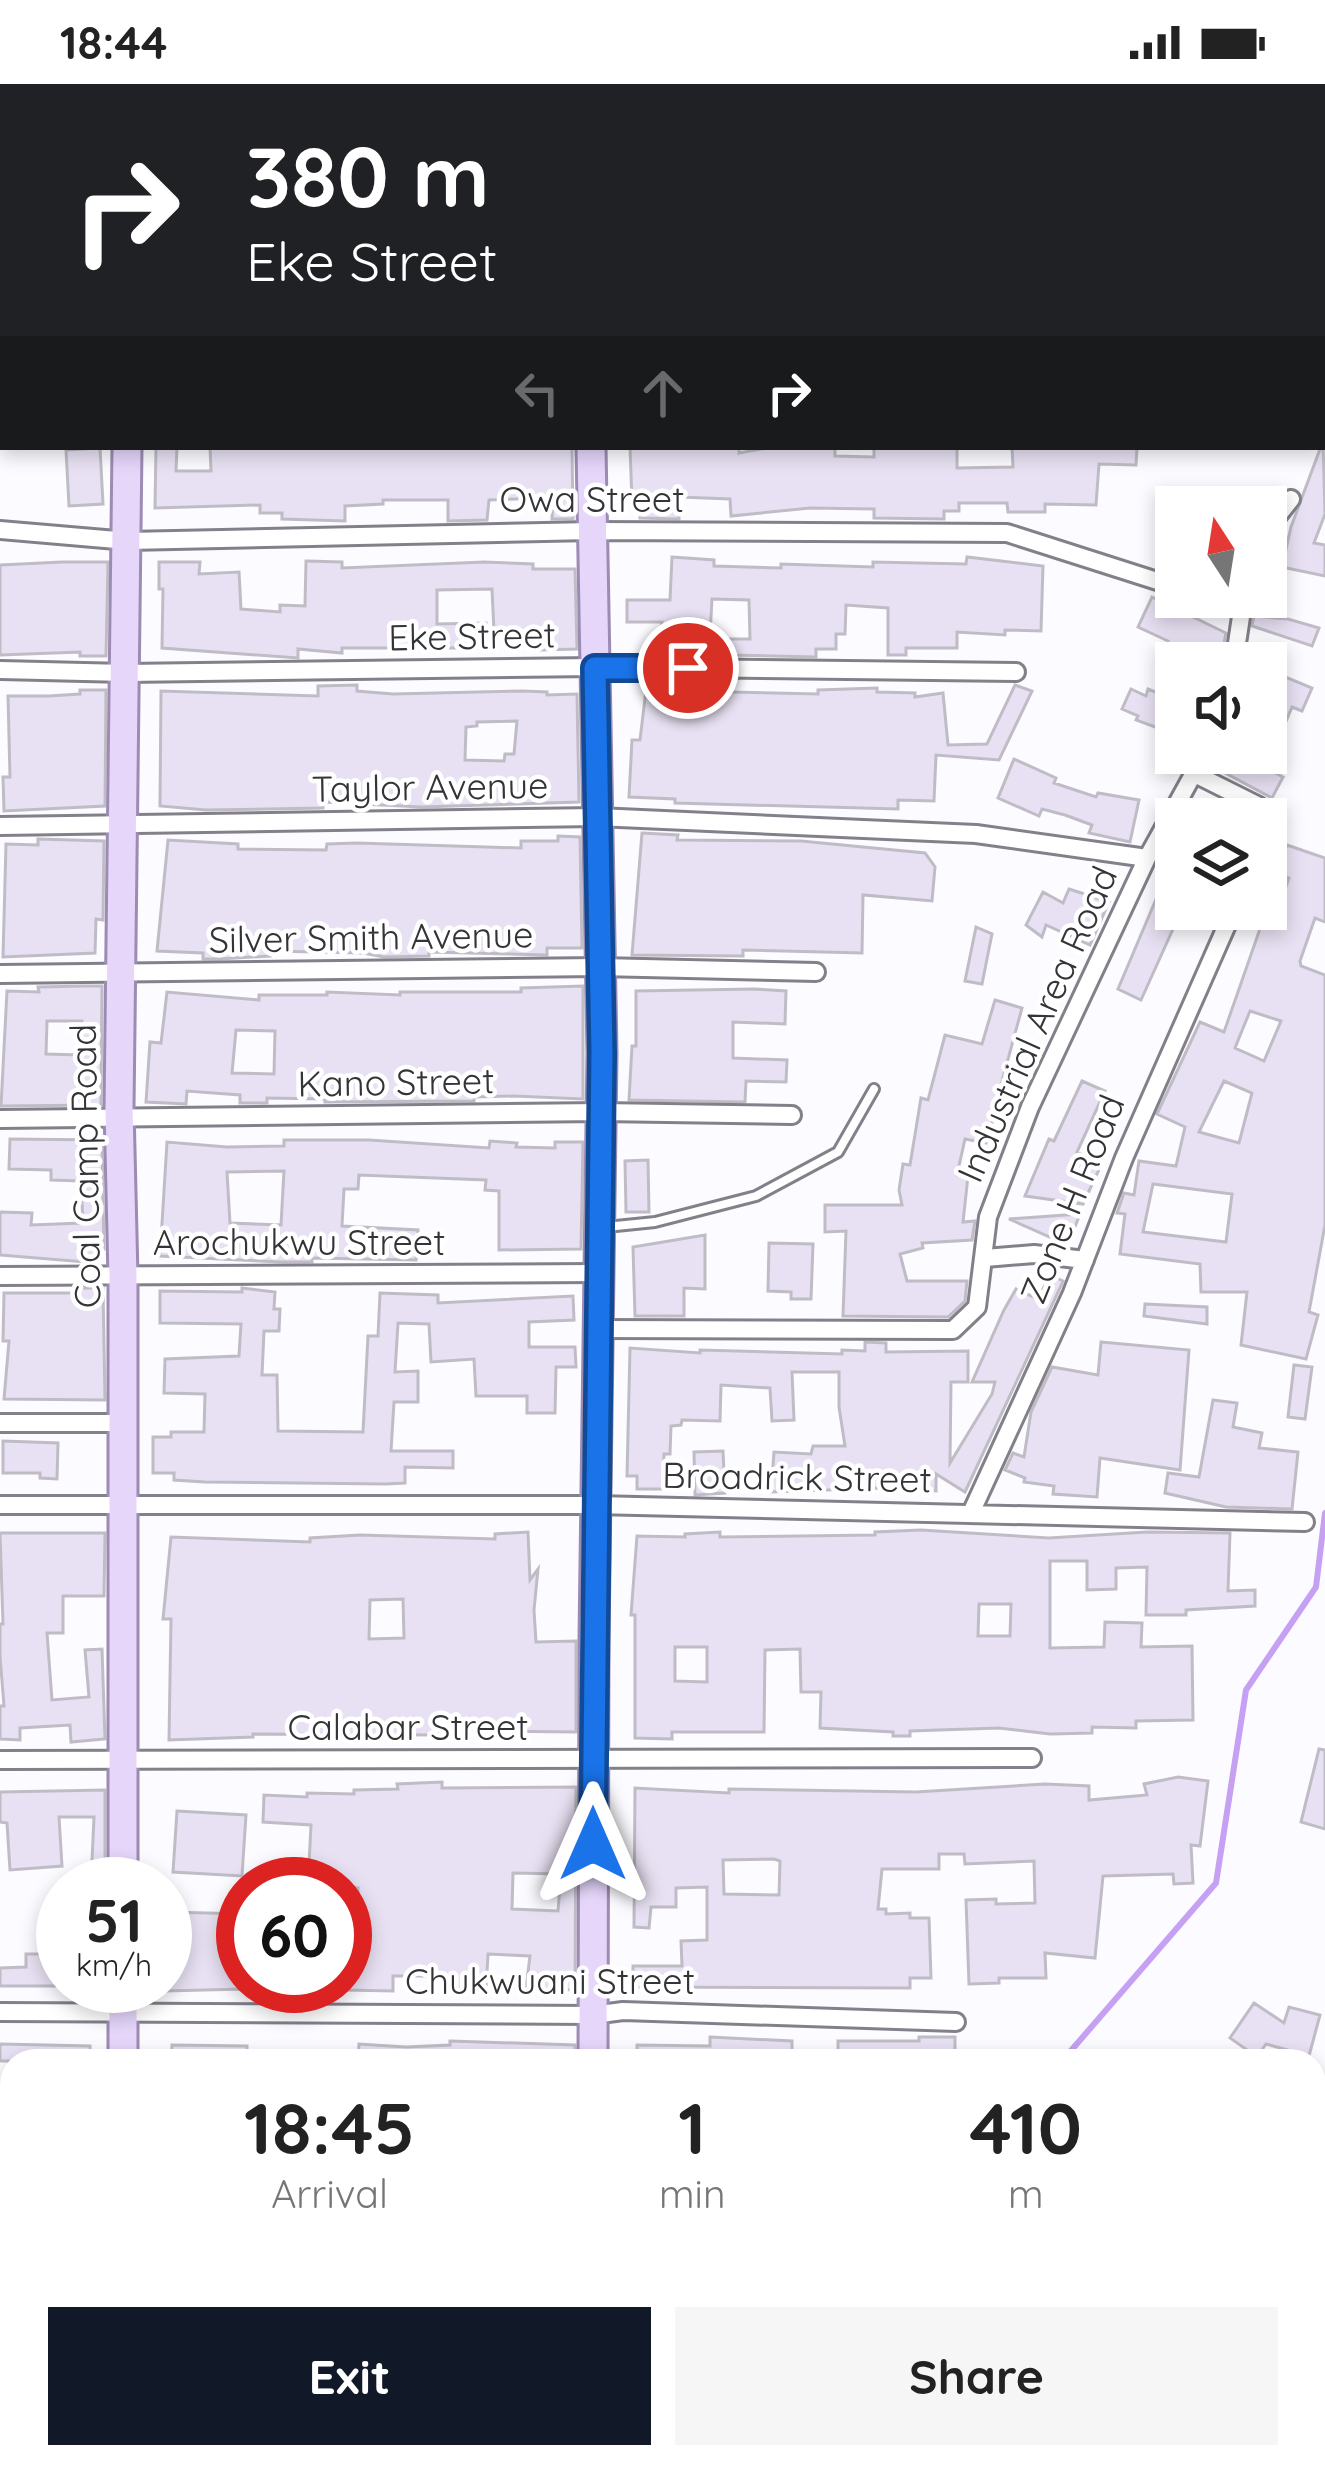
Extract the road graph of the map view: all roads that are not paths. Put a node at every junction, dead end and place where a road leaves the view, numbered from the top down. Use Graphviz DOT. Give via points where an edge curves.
graph roads {
  1 [pos="127,450"];
  2 [pos="591,450"];
  3 [pos="1291,499"];
  4 [pos="1287,504"];
  5 [pos="0,530"];
  6 [pos="592,531"];
  7 [pos="128,541"];
  8 [pos="1155,580"];
  9 [pos="595,668"];
  10 [pos="0,670"];
  11 [pos="1016,671"];
  12 [pos="126,673"];
  13 [pos="1197,775"];
  14 [pos="1243,798"];
  15 [pos="597,817"];
  16 [pos="0,826"];
  17 [pos="124,826"];
  18 [pos="1147,859"];
  19 [pos="1225,930"];
  20 [pos="600,968"];
  21 [pos="816,972"];
  22 [pos="0,974"];
  23 [pos="120,974"];
  24 [pos="874,1089"];
  25 [pos="601,1112"];
  26 [pos="792,1115"];
  27 [pos="0,1119"];
  28 [pos="119,1119"];
  29 [pos="599,1228"];
  30 [pos="985,1258"];
  31 [pos="1085,1260"];
  32 [pos="598,1273"];
  33 [pos="0,1276"];
  34 [pos="123,1276"];
  35 [pos="598,1329"];
  36 [pos="0,1423"];
  37 [pos="123,1423"];
  38 [pos="124,1504"];
  39 [pos="0,1505"];
  40 [pos="596,1505"];
  41 [pos="971,1514"];
  42 [pos="1305,1522"];
  43 [pos="1032,1758"];
  44 [pos="593,1759"];
  45 [pos="0,1760"];
  46 [pos="122,1761"];
  47 [pos="123,1857"];
  48 [pos="192,2001"];
  49 [pos="36,2008"];
  50 [pos="0,2012"];
  51 [pos="123,2013"];
  52 [pos="593,2015"];
  53 [pos="956,2022"];
  54 [pos="123,2049"];
  55 [pos="593,2049"];
  1 -- 7 [label="main road, Coal Camp Road"];
  2 -- 6 [label="main road"];
  3 -- 4 [label="street"];
  5 -- 7 [label="street, Owa Street"];
  6 -- 7 [label="street, Owa Street"];
  6 -- 8 [label="street, Owa Street" via="1007,532"];
  6 -- 9 [label="main road"];
  7 -- 12 [label="main road, Coal Camp Road"];
  9 -- 11 [label="street, Eke Street"];
  9 -- 12 [label="street, Eke Street"];
  9 -- 15 [label="main road"];
  10 -- 12 [label="street, Eke Street"];
  12 -- 17 [label="main road, Coal Camp Road"];
  13 -- 14 [label="street"];
  13 -- 18 [label="street, Industrial Area Road"];
  15 -- 17 [label="street, Taylor Avenue"];
  15 -- 18 [label="street, Taylor Avenue" via="976,834"];
  15 -- 20 [label="main road"];
  16 -- 17 [label="street, Taylor Avenue"];
  17 -- 23 [label="main road, Coal Camp Road"];
  18 -- 30 [label="street, Industrial Area Road" via="1000,1177"];
  19 -- 31 [label="street, Zone H Road"];
  20 -- 21 [label="street, Silver Smith Avenue"];
  20 -- 23 [label="street, Silver Smith Avenue"];
  20 -- 25 [label="main road"];
  22 -- 23 [label="street, Silver Smith Avenue"];
  23 -- 28 [label="main road, Coal Camp Road"];
  24 -- 29 [label="lane" via="838,1152 756,1196"];
  25 -- 26 [label="street, Kano Street"];
  25 -- 28 [label="street, Kano Street"];
  25 -- 29 [label="main road"];
  27 -- 28 [label="street, Kano Street"];
  28 -- 34 [label="main road, Coal Camp Road"];
  29 -- 32 [label="main road"];
  30 -- 31 [label="street"];
  30 -- 35 [label="street, Industrial Area Road" via="977,1307 953,1330"];
  31 -- 41 [label="street, Zone H Road"];
  32 -- 34 [label="street, Arochukwu Street"];
  32 -- 35 [label="main road"];
  33 -- 34 [label="street, Arochukwu Street"];
  34 -- 37 [label="main road, Coal Camp Road"];
  35 -- 40 [label="main road"];
  36 -- 37 [label="street"];
  37 -- 38 [label="main road, Coal Camp Road"];
  38 -- 39 [label="street, Broadrick Street"];
  38 -- 40 [label="street, Broadrick Street"];
  38 -- 46 [label="main road, Coal Camp Road"];
  40 -- 41 [label="street, Broadrick Street"];
  40 -- 44 [label="main road"];
  41 -- 42 [label="street, Broadrick Street"];
  43 -- 44 [label="street, Calabar Street"];
  44 -- 46 [label="street, Calabar Street"];
  44 -- 52 [label="main road"];
  45 -- 46 [label="street, Calabar Street"];
  46 -- 47 [label="main road, Coal Camp Road"];
  48 -- 52 [label="street, Chukwuani Street"];
  49 -- 50 [label="street, Chukwuani Street"];
  51 -- 54 [label="main road"];
  52 -- 53 [label="street, Chukwuani Street"];
  52 -- 55 [label="main road"];
}
